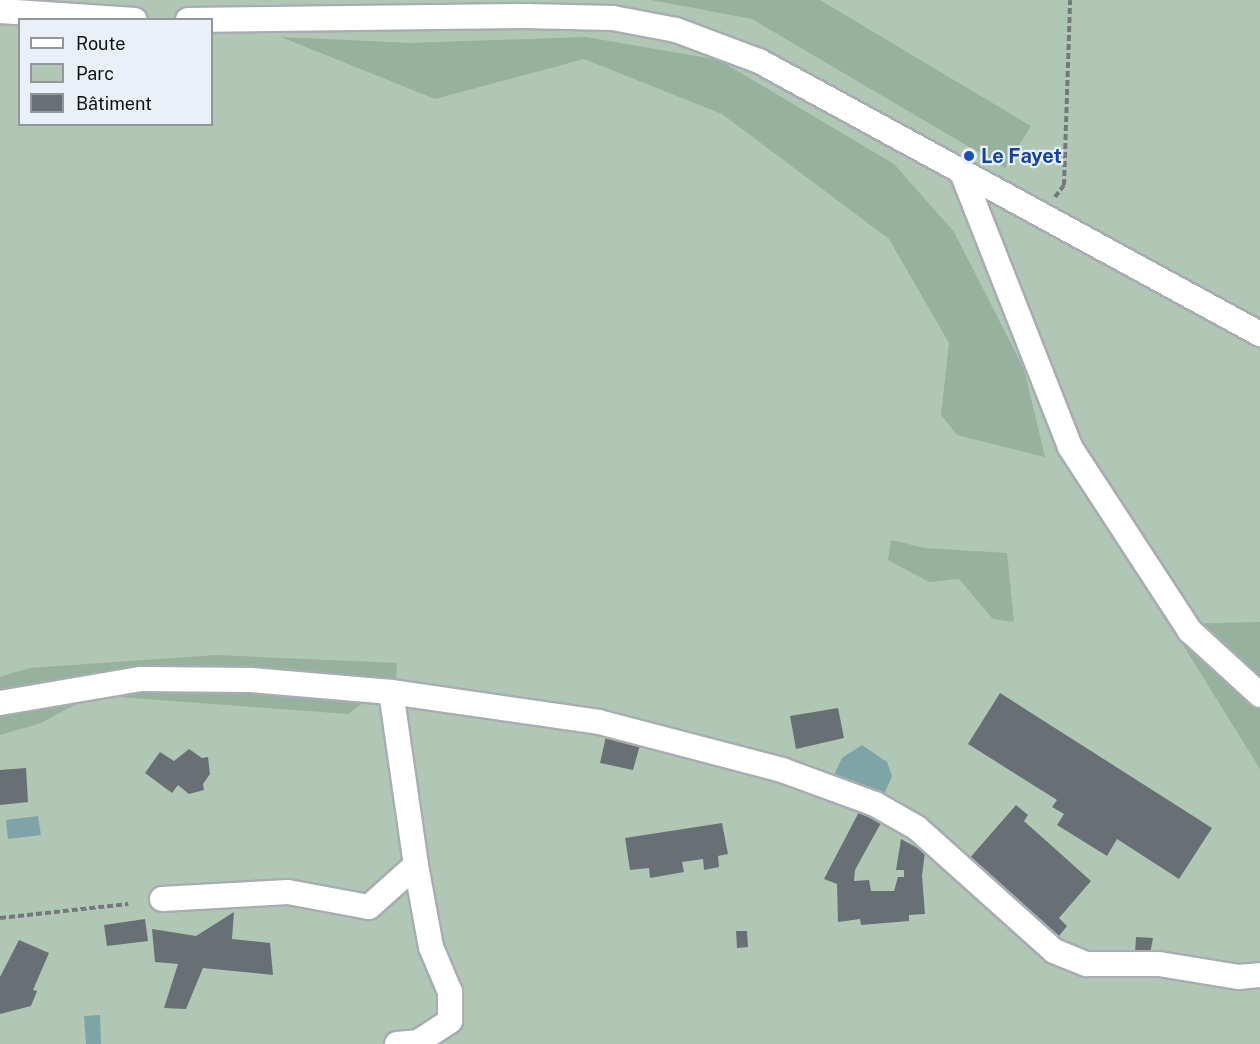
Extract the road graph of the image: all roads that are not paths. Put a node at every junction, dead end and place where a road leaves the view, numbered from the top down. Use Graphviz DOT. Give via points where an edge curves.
graph roads {
  1 [pos="0,11"];
  2 [pos="105,18"];
  3 [pos="213,20"];
  4 [pos="963,175"];
  5 [pos="1260,334"];
  6 [pos="391,692"];
  7 [pos="1260,695"];
  8 [pos="0,703"];
  9 [pos="416,865"];
  10 [pos="162,899"];
  11 [pos="1260,975"];
  12 [pos="397,1044"];
  1 -- 2 [label="street"];
  3 -- 4 [label="street" via="536,16 613,18 676,30 759,61"];
  4 -- 5 [label="street"];
  4 -- 7 [label="street" via="1070,447 1190,631"];
  6 -- 8 [label="street" via="251,680 141,679"];
  6 -- 9 [label="street"];
  6 -- 11 [label="street" via="599,722 782,770 875,804 917,828 1054,951 1087,964 1159,964 1238,977"];
  9 -- 10 [label="street" via="369,907 288,892"];
  9 -- 12 [label="street" via="431,947 450,992 450,1021 418,1042"];
}
